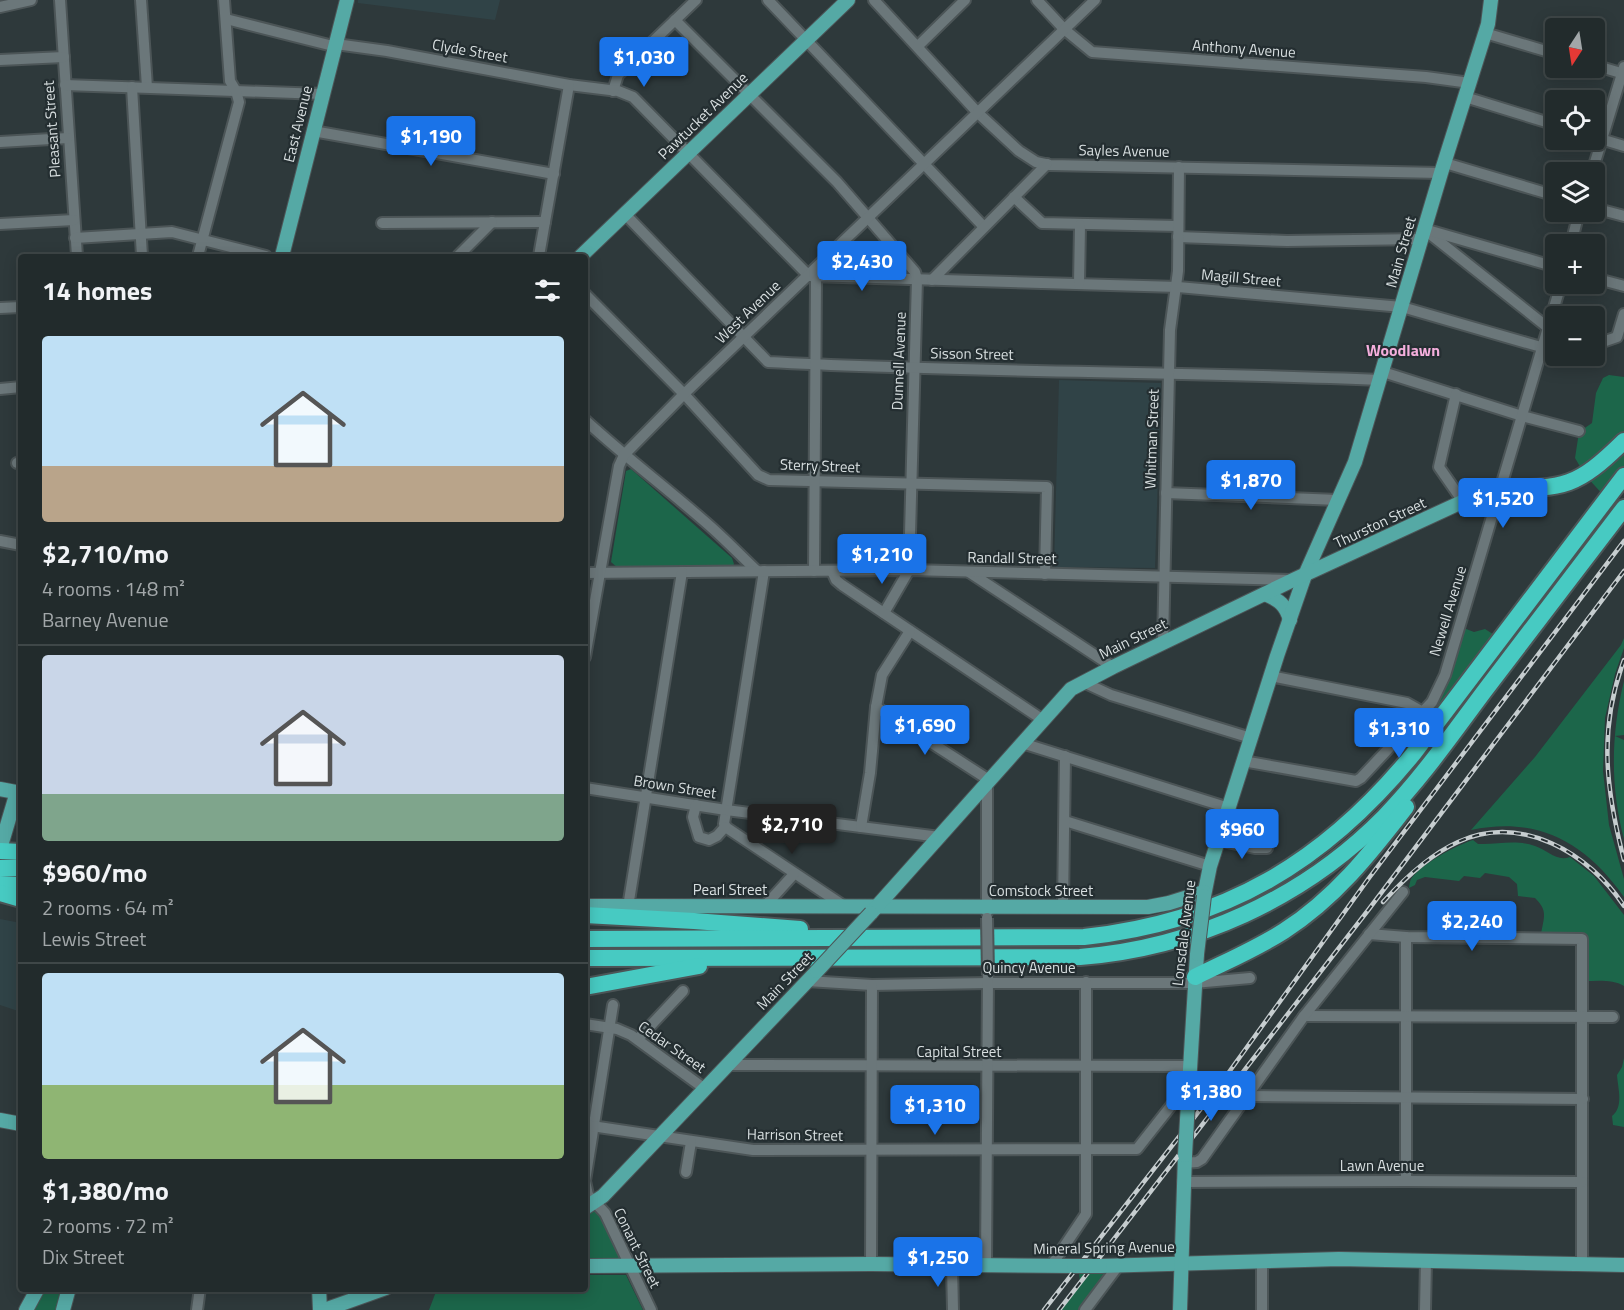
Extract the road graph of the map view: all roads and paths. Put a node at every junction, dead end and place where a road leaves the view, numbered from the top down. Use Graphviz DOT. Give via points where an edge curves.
graph roads {
  1 [pos="31,0"];
  2 [pos="60,0"];
  3 [pos="141,0"];
  4 [pos="224,0"];
  5 [pos="347,0"];
  6 [pos="696,0"];
  7 [pos="768,0"];
  8 [pos="848,0"];
  9 [pos="874,0"];
  10 [pos="965,0"];
  11 [pos="1037,0"];
  12 [pos="1095,0"];
  13 [pos="1491,0"];
  14 [pos="0,7"];
  15 [pos="226,19"];
  16 [pos="675,20"];
  17 [pos="1065,29"];
  18 [pos="1485,33"];
  19 [pos="806,41"];
  20 [pos="335,46"];
  21 [pos="918,46"];
  22 [pos="1545,51"];
  23 [pos="64,57"];
  24 [pos="0,60"];
  25 [pos="1605,68"];
  26 [pos="1623,72"];
  27 [pos="1470,83"];
  28 [pos="65,85"];
  29 [pos="569,85"];
  30 [pos="132,87"];
  31 [pos="147,87"];
  32 [pos="236,91"];
  33 [pos="613,91"];
  34 [pos="323,94"];
  35 [pos="750,94"];
  36 [pos="1465,97"];
  37 [pos="978,113"];
  38 [pos="1545,122"];
  39 [pos="1605,122"];
  40 [pos="313,131"];
  41 [pos="68,138"];
  42 [pos="1605,141"];
  43 [pos="0,142"];
  44 [pos="1624,146"];
  45 [pos="688,153"];
  46 [pos="924,164"];
  47 [pos="1047,164"];
  48 [pos="1179,167"];
  49 [pos="1443,168"];
  50 [pos="554,174"];
  51 [pos="1545,193"];
  52 [pos="1014,197"];
  53 [pos="1605,211"];
  54 [pos="625,214"];
  55 [pos="1624,216"];
  56 [pos="869,218"];
  57 [pos="74,220"];
  58 [pos="492,222"];
  59 [pos="545,222"];
  60 [pos="382,223"];
  61 [pos="0,224"];
  62 [pos="1080,225"];
  63 [pos="984,227"];
  64 [pos="1178,232"];
  65 [pos="141,234"];
  66 [pos="1423,234"];
  67 [pos="75,238"];
  68 [pos="203,240"];
  69 [pos="77,254"];
  70 [pos="142,254"];
  71 [pos="199,254"];
  72 [pos="258,254"];
  73 [pos="282,254"];
  74 [pos="461,254"];
  75 [pos="539,254"];
  76 [pos="583,254"];
  77 [pos="1545,264"];
  78 [pos="812,277"];
  79 [pos="917,279"];
  80 [pos="932,280"];
  81 [pos="1605,281"];
  82 [pos="1079,284"];
  83 [pos="1624,286"];
  84 [pos="1175,287"];
  85 [pos="588,297"];
  86 [pos="18,307"];
  87 [pos="1402,307"];
  88 [pos="0,308"];
  89 [pos="1624,314"];
  90 [pos="1545,326"];
  91 [pos="744,337"];
  92 [pos="1545,340"];
  93 [pos="1605,341"];
  94 [pos="1541,347"];
  95 [pos="816,364"];
  96 [pos="914,368"];
  97 [pos="1169,373"];
  98 [pos="1381,376"];
  99 [pos="18,387"];
  100 [pos="0,389"];
  101 [pos="684,394"];
  102 [pos="1456,394"];
  103 [pos="1522,416"];
  104 [pos="588,423"];
  105 [pos="1579,431"];
  106 [pos="1624,441"];
  107 [pos="624,455"];
  108 [pos="1624,476"];
  109 [pos="815,483"];
  110 [pos="910,483"];
  111 [pos="1501,488"];
  112 [pos="1166,493"];
  113 [pos="1338,500"];
  114 [pos="1464,502"];
  115 [pos="1624,508"];
  116 [pos="0,541"];
  117 [pos="18,544"];
  118 [pos="1315,553"];
  119 [pos="1339,560"];
  120 [pos="909,570"];
  121 [pos="814,571"];
  122 [pos="832,571"];
  123 [pos="682,572"];
  124 [pos="761,572"];
  125 [pos="968,572"];
  126 [pos="588,573"];
  127 [pos="600,573"];
  128 [pos="1046,574"];
  129 [pos="1163,577"];
  130 [pos="1300,578"];
  131 [pos="1265,594"];
  132 [pos="884,613"];
  133 [pos="1290,620"];
  134 [pos="910,631"];
  135 [pos="588,640"];
  136 [pos="1163,643"];
  137 [pos="1113,667"];
  138 [pos="1270,676"];
  139 [pos="1083,682"];
  140 [pos="876,707"];
  141 [pos="1423,712"];
  142 [pos="1043,720"];
  143 [pos="1251,738"];
  144 [pos="1022,743"];
  145 [pos="1444,745"];
  146 [pos="1065,756"];
  147 [pos="1243,761"];
  148 [pos="988,781"];
  149 [pos="588,788"];
  150 [pos="0,789"];
  151 [pos="18,789"];
  152 [pos="646,798"];
  153 [pos="981,800"];
  154 [pos="18,801"];
  155 [pos="696,806"];
  156 [pos="1228,808"];
  157 [pos="726,810"];
  158 [pos="1065,821"];
  159 [pos="725,826"];
  160 [pos="861,826"];
  161 [pos="940,837"];
  162 [pos="1218,840"];
  163 [pos="1267,848"];
  164 [pos="10,851"];
  165 [pos="1210,866"];
  166 [pos="794,874"];
  167 [pos="5,878"];
  168 [pos="1403,892"];
  169 [pos="1204,894"];
  170 [pos="18,895"];
  171 [pos="588,906"];
  172 [pos="765,906"];
  173 [pos="844,906"];
  174 [pos="628,907"];
  175 [pos="1063,907"];
  176 [pos="873,910"];
  177 [pos="987,913"];
  178 [pos="588,915"];
  179 [pos="1369,934"];
  180 [pos="1406,937"];
  181 [pos="588,939"];
  182 [pos="921,939"];
  183 [pos="588,958"];
  184 [pos="761,958"];
  185 [pos="812,976"];
  186 [pos="1250,978"];
  187 [pos="988,979"];
  188 [pos="1194,980"];
  189 [pos="1086,982"];
  190 [pos="872,985"];
  191 [pos="588,986"];
  192 [pos="683,991"];
  193 [pos="613,1005"];
  194 [pos="1304,1016"];
  195 [pos="1406,1016"];
  196 [pos="1583,1017"];
  197 [pos="1613,1017"];
  198 [pos="588,1024"];
  199 [pos="609,1028"];
  200 [pos="638,1039"];
  201 [pos="727,1065"];
  202 [pos="988,1066"];
  203 [pos="1190,1066"];
  204 [pos="872,1067"];
  205 [pos="1085,1067"];
  206 [pos="1190,1082"];
  207 [pos="705,1089"];
  208 [pos="1246,1096"];
  209 [pos="1405,1098"];
  210 [pos="1583,1099"];
  211 [pos="0,1120"];
  212 [pos="18,1123"];
  213 [pos="589,1125"];
  214 [pos="659,1137"];
  215 [pos="691,1142"];
  216 [pos="871,1151"];
  217 [pos="988,1151"];
  218 [pos="1087,1151"];
  219 [pos="1184,1159"];
  220 [pos="686,1172"];
  221 [pos="1406,1181"];
  222 [pos="1183,1182"];
  223 [pos="1582,1182"];
  224 [pos="590,1205"];
  225 [pos="1426,1260"];
  226 [pos="1262,1262"];
  227 [pos="1180,1263"];
  228 [pos="871,1264"];
  229 [pos="1582,1264"];
  230 [pos="1624,1265"];
  231 [pos="588,1266"];
  232 [pos="629,1266"];
  233 [pos="952,1266"];
  234 [pos="986,1266"];
  235 [pos="1051,1266"];
  236 [pos="1118,1266"];
  237 [pos="36,1292"];
  238 [pos="68,1292"];
  239 [pos="199,1292"];
  240 [pos="320,1292"];
  241 [pos="374,1292"];
  242 [pos="26,1310"];
  243 [pos="63,1310"];
  244 [pos="197,1310"];
  245 [pos="322,1310"];
  246 [pos="651,1310"];
  247 [pos="953,1310"];
  248 [pos="1085,1310"];
  249 [pos="1180,1310"];
  250 [pos="1262,1310"];
  251 [pos="1425,1310"];
  1 -- 14 [label="street"];
  2 -- 23 [label="street, Pleasant Street"];
  3 -- 31 [label="street"];
  4 -- 15 [label="street"];
  5 -- 20 [label="main road, East Avenue"];
  6 -- 16 [label="street"];
  7 -- 19 [label="street"];
  8 -- 19 [label="main road, Pawtucket Avenue"];
  9 -- 21 [label="street, Sayles Avenue"];
  10 -- 21 [label="street"];
  11 -- 17 [label="street, Anthony Avenue"];
  12 -- 17 [label="street, West Avenue"];
  13 -- 18 [label="main road, Main Street"];
  15 -- 20 [label="street, Clyde Street"];
  15 -- 32 [label="street" via="230,81"];
  16 -- 33 [label="street" via="618,75"];
  16 -- 35 [label="street"];
  17 -- 27 [label="street, Anthony Avenue" via="1092,52 1099,53"];
  17 -- 37 [label="street, West Avenue"];
  18 -- 22 [label="street"];
  18 -- 27 [label="main road, Main Street"];
  19 -- 35 [label="main road, Pawtucket Avenue"];
  19 -- 46 [label="street"];
  20 -- 29 [label="street, Clyde Street" via="387,51"];
  20 -- 34 [label="main road, East Avenue"];
  21 -- 37 [label="street, Sayles Avenue"];
  23 -- 24 [label="street"];
  23 -- 28 [label="street, Pleasant Street"];
  25 -- 26 [label="street"];
  26 -- 39 [label="street"];
  27 -- 36 [label="main road, Main Street"];
  28 -- 30 [label="street"];
  28 -- 41 [label="street, Pleasant Street"];
  29 -- 33 [label="street, Clyde Street"];
  29 -- 50 [label="street"];
  30 -- 31 [label="street"];
  30 -- 65 [label="street"];
  31 -- 32 [label="street"];
  32 -- 34 [label="street"];
  32 -- 68 [label="street" via="239,102"];
  33 -- 45 [label="street, Clyde Street" via="633,97"];
  34 -- 40 [label="main road, East Avenue"];
  35 -- 45 [label="main road, Pawtucket Avenue"];
  35 -- 56 [label="street"];
  36 -- 38 [label="street"];
  36 -- 49 [label="main road, Main Street"];
  37 -- 46 [label="street, West Avenue"];
  37 -- 47 [label="street, Sayles Avenue" via="1019,151"];
  40 -- 50 [label="street"];
  40 -- 73 [label="main road, East Avenue"];
  41 -- 43 [label="street"];
  41 -- 57 [label="street, Pleasant Street"];
  42 -- 44 [label="street"];
  45 -- 54 [label="main road, Pawtucket Avenue"];
  45 -- 78 [label="street, Clyde Street"];
  46 -- 56 [label="street, West Avenue"];
  46 -- 63 [label="street"];
  47 -- 48 [label="street, Sayles Avenue"];
  47 -- 52 [label="street"];
  48 -- 49 [label="street, Sayles Avenue"];
  48 -- 64 [label="street, Whitman Street"];
  49 -- 51 [label="street, Sayles Avenue"];
  49 -- 66 [label="main road, Main Street"];
  50 -- 59 [label="street"];
  52 -- 62 [label="street" via="1042,223"];
  52 -- 63 [label="street"];
  53 -- 55 [label="street"];
  54 -- 76 [label="main road, Pawtucket Avenue"];
  54 -- 91 [label="street, Sisson Street"];
  56 -- 78 [label="street, West Avenue"];
  56 -- 79 [label="street" via="909,263"];
  57 -- 61 [label="street"];
  57 -- 67 [label="street, Pleasant Street"];
  58 -- 59 [label="street"];
  58 -- 60 [label="street"];
  58 -- 74 [label="street"];
  59 -- 75 [label="street"];
  62 -- 64 [label="street"];
  62 -- 82 [label="street"];
  63 -- 80 [label="street"];
  64 -- 66 [label="street" via="1287,241"];
  64 -- 84 [label="street, Whitman Street"];
  65 -- 67 [label="street"];
  65 -- 68 [label="street" via="172,232"];
  65 -- 70 [label="street"];
  66 -- 77 [label="street"];
  66 -- 87 [label="main road, Main Street"];
  66 -- 90 [label="street"];
  67 -- 69 [label="street, Pleasant Street"];
  68 -- 71 [label="street"];
  68 -- 72 [label="street"];
  78 -- 79 [label="street"];
  78 -- 91 [label="street, West Avenue"];
  78 -- 95 [label="street"];
  79 -- 80 [label="street, Magill Street"];
  79 -- 96 [label="street, Dunnell Avenue"];
  80 -- 82 [label="street, Magill Street"];
  81 -- 83 [label="street"];
  82 -- 84 [label="street, Magill Street"];
  84 -- 87 [label="street, Magill Street"];
  84 -- 97 [label="street, Whitman Street"];
  85 -- 101 [label="street, Sterry Street"];
  86 -- 88 [label="street"];
  87 -- 94 [label="street, Magill Street"];
  87 -- 98 [label="main road, Main Street"];
  89 -- 93 [label="street" via="1617,337"];
  91 -- 95 [label="street, Sisson Street" via="768,362"];
  91 -- 101 [label="street, West Avenue"];
  92 -- 94 [label="street, Newell Avenue"];
  94 -- 103 [label="street, Newell Avenue"];
  95 -- 96 [label="street, Sisson Street"];
  95 -- 109 [label="street"];
  96 -- 97 [label="street, Sisson Street"];
  96 -- 110 [label="street, Dunnell Avenue"];
  97 -- 98 [label="street, Sisson Street"];
  97 -- 112 [label="street, Whitman Street"];
  98 -- 102 [label="street, Sisson Street"];
  98 -- 113 [label="main road, Main Street" via="1355,462"];
  99 -- 100 [label="street"];
  101 -- 107 [label="street, West Avenue"];
  101 -- 109 [label="street, Sterry Street" via="758,475 769,480"];
  102 -- 103 [label="street, Sisson Street"];
  102 -- 114 [label="street" via="1439,467"];
  103 -- 105 [label="street, Sisson Street"];
  103 -- 111 [label="street, Newell Avenue"];
  104 -- 107 [label="street"];
  106 -- 111 [label="highway" via="1600,465 1571,483 1535,489"];
  107 -- 124 [label="street"];
  107 -- 127 [label="street, West Avenue"];
  108 -- 182 [label="highway" via="1396,774 1350,822 1298,863 1239,896 1137,930 1070,938"];
  109 -- 110 [label="street, Sterry Street"];
  109 -- 121 [label="street"];
  110 -- 120 [label="street, Dunnell Avenue"];
  110 -- 128 [label="street, Sterry Street" via="1047,487"];
  111 -- 114 [label="main road, Thurston Street"];
  111 -- 141 [label="street, Newell Avenue" via="1442,684"];
  112 -- 113 [label="street"];
  112 -- 129 [label="street, Whitman Street"];
  113 -- 118 [label="main road, Main Street"];
  114 -- 119 [label="main road, Thurston Street"];
  115 -- 145 [label="highway"];
  116 -- 117 [label="street"];
  118 -- 119 [label="main road"];
  118 -- 130 [label="main road, Main Street"];
  119 -- 130 [label="main road, Thurston Street"];
  120 -- 122 [label="street, Randall Street"];
  120 -- 125 [label="street, Randall Street"];
  120 -- 132 [label="street, Dunnell Avenue"];
  121 -- 122 [label="street, Randall Street"];
  121 -- 124 [label="street, Randall Street"];
  122 -- 132 [label="street" via="842,585"];
  123 -- 124 [label="street, Randall Street"];
  123 -- 127 [label="street, Randall Street"];
  123 -- 152 [label="street"];
  124 -- 157 [label="street"];
  125 -- 128 [label="street, Randall Street"];
  125 -- 137 [label="street"];
  126 -- 127 [label="street, Randall Street"];
  127 -- 135 [label="street, West Avenue"];
  128 -- 129 [label="street, Randall Street"];
  129 -- 130 [label="street, Randall Street"];
  129 -- 136 [label="street, Whitman Street"];
  130 -- 131 [label="main road, Main Street"];
  130 -- 133 [label="main road, Lonsdale Avenue"];
  131 -- 133 [label="main road" via="1279,599"];
  131 -- 136 [label="main road, Main Street"];
  132 -- 134 [label="street"];
  133 -- 138 [label="main road, Lonsdale Avenue"];
  134 -- 140 [label="street" via="882,675"];
  134 -- 142 [label="street"];
  136 -- 137 [label="main road, Main Street"];
  137 -- 139 [label="main road, Main Street"];
  138 -- 141 [label="street" via="1407,703"];
  138 -- 143 [label="main road, Lonsdale Avenue"];
  139 -- 142 [label="main road, Main Street"];
  139 -- 143 [label="street"];
  140 -- 148 [label="street"];
  140 -- 160 [label="street"];
  141 -- 147 [label="street, Newell Avenue" via="1356,781"];
  142 -- 144 [label="main road, Main Street"];
  143 -- 147 [label="main road, Lonsdale Avenue"];
  144 -- 146 [label="street"];
  144 -- 148 [label="main road, Main Street"];
  145 -- 184 [label="highway" via="1393,807 1332,862 1263,906 1185,938 1135,950 1073,958"];
  145 -- 188 [label="highway" via="1418,792 1332,894 1280,934"];
  146 -- 156 [label="street"];
  146 -- 158 [label="street"];
  147 -- 156 [label="main road, Lonsdale Avenue"];
  148 -- 153 [label="main road, Main Street"];
  149 -- 152 [label="street, Brown Street"];
  150 -- 151 [label="main road"];
  152 -- 155 [label="street, Brown Street"];
  152 -- 174 [label="street"];
  153 -- 161 [label="main road, Main Street"];
  153 -- 177 [label="street"];
  154 -- 164 [label="main road"];
  155 -- 157 [label="street, Brown Street"];
  155 -- 159 [label="street" via="693,818 699,837 710,840"];
  156 -- 162 [label="main road, Lonsdale Avenue"];
  157 -- 159 [label="street"];
  157 -- 160 [label="street, Brown Street"];
  158 -- 165 [label="street"];
  158 -- 175 [label="street"];
  159 -- 166 [label="street"];
  160 -- 161 [label="street, Brown Street"];
  161 -- 176 [label="main road, Main Street"];
  162 -- 163 [label="street"];
  162 -- 165 [label="main road, Lonsdale Avenue"];
  165 -- 169 [label="main road, Lonsdale Avenue"];
  166 -- 172 [label="street"];
  166 -- 173 [label="street"];
  167 -- 170 [label="highway"];
  168 -- 179 [label="street"];
  169 -- 175 [label="main road, Comstock Street" via="1148,907"];
  169 -- 188 [label="main road, Lonsdale Avenue, bridge"];
  171 -- 174 [label="main road, Pearl Street"];
  172 -- 173 [label="main road, Pearl Street"];
  172 -- 174 [label="main road, Pearl Street"];
  173 -- 176 [label="main road, Pearl Street"];
  175 -- 177 [label="main road, Comstock Street"];
  176 -- 177 [label="main road, Comstock Street"];
  176 -- 185 [label="main road, Main Street, bridge"];
  177 -- 187 [label="street, bridge"];
  178 -- 182 [label="highway"];
  179 -- 180 [label="street"];
  179 -- 194 [label="street"];
  180 -- 195 [label="street"];
  180 -- 196 [label="street" via="1582,939"];
  181 -- 182 [label="highway"];
  183 -- 184 [label="highway"];
  184 -- 191 [label="highway"];
  185 -- 190 [label="street, Quincy Avenue"];
  185 -- 201 [label="main road, Main Street"];
  186 -- 188 [label="street, Quincy Avenue"];
  187 -- 189 [label="street, Quincy Avenue"];
  187 -- 190 [label="street, Quincy Avenue"];
  187 -- 202 [label="street"];
  188 -- 189 [label="street, Quincy Avenue"];
  188 -- 203 [label="main road, Lonsdale Avenue"];
  189 -- 205 [label="street"];
  190 -- 204 [label="street"];
  192 -- 200 [label="street"];
  193 -- 199 [label="street, Conant Street"];
  194 -- 195 [label="street"];
  194 -- 208 [label="street"];
  195 -- 196 [label="street"];
  195 -- 209 [label="street"];
  196 -- 197 [label="street"];
  196 -- 210 [label="street"];
  198 -- 199 [label="street, Cedar Street"];
  199 -- 200 [label="street, Cedar Street"];
  199 -- 213 [label="street, Conant Street"];
  200 -- 207 [label="street, Cedar Street"];
  201 -- 204 [label="street, Capital Street"];
  201 -- 207 [label="main road, Main Street"];
  202 -- 204 [label="street, Capital Street"];
  202 -- 205 [label="street, Capital Street"];
  202 -- 217 [label="street"];
  203 -- 205 [label="street, Capital Street"];
  203 -- 206 [label="main road, Lonsdale Avenue"];
  204 -- 216 [label="street"];
  205 -- 218 [label="street"];
  206 -- 218 [label="street, Harrison Street" via="1137,1149"];
  206 -- 219 [label="main road, Lonsdale Avenue, bridge"];
  207 -- 214 [label="main road, Main Street"];
  208 -- 209 [label="street"];
  208 -- 219 [label="street" via="1202,1159"];
  209 -- 210 [label="street"];
  209 -- 221 [label="street"];
  210 -- 223 [label="street"];
  211 -- 212 [label="main road"];
  213 -- 214 [label="street, Harrison Street"];
  214 -- 215 [label="street, Harrison Street"];
  214 -- 224 [label="main road, Main Street"];
  215 -- 216 [label="street, Harrison Street" via="753,1150"];
  215 -- 220 [label="street"];
  216 -- 217 [label="street, Harrison Street"];
  216 -- 228 [label="street"];
  217 -- 218 [label="street, Harrison Street"];
  217 -- 234 [label="street"];
  218 -- 235 [label="street" via="1086,1214"];
  219 -- 222 [label="main road, Lonsdale Avenue"];
  221 -- 222 [label="street, Lawn Avenue"];
  221 -- 223 [label="street, Lawn Avenue"];
  222 -- 227 [label="main road, Lonsdale Avenue"];
  223 -- 229 [label="street"];
  224 -- 232 [label="street, Conant Street" via="604,1213"];
  225 -- 226 [label="main road, Mineral Spring Avenue"];
  225 -- 229 [label="main road, Mineral Spring Avenue"];
  225 -- 251 [label="street"];
  226 -- 227 [label="main road, Mineral Spring Avenue"];
  226 -- 250 [label="street"];
  227 -- 236 [label="main road, Mineral Spring Avenue"];
  227 -- 249 [label="main road, Lonsdale Avenue"];
  228 -- 232 [label="main road, Mineral Spring Avenue"];
  228 -- 233 [label="main road, Mineral Spring Avenue"];
  229 -- 230 [label="main road, Mineral Spring Avenue"];
  231 -- 232 [label="main road, Mineral Spring Avenue"];
  232 -- 246 [label="street, Conant Street"];
  233 -- 234 [label="main road, Mineral Spring Avenue"];
  233 -- 247 [label="street"];
  234 -- 235 [label="main road, Mineral Spring Avenue"];
  235 -- 236 [label="main road, Mineral Spring Avenue, bridge"];
  236 -- 248 [label="street"];
  237 -- 242 [label="main road"];
  238 -- 243 [label="main road"];
  239 -- 244 [label="street"];
  240 -- 245 [label="main road"];
  241 -- 245 [label="main road"];
}
